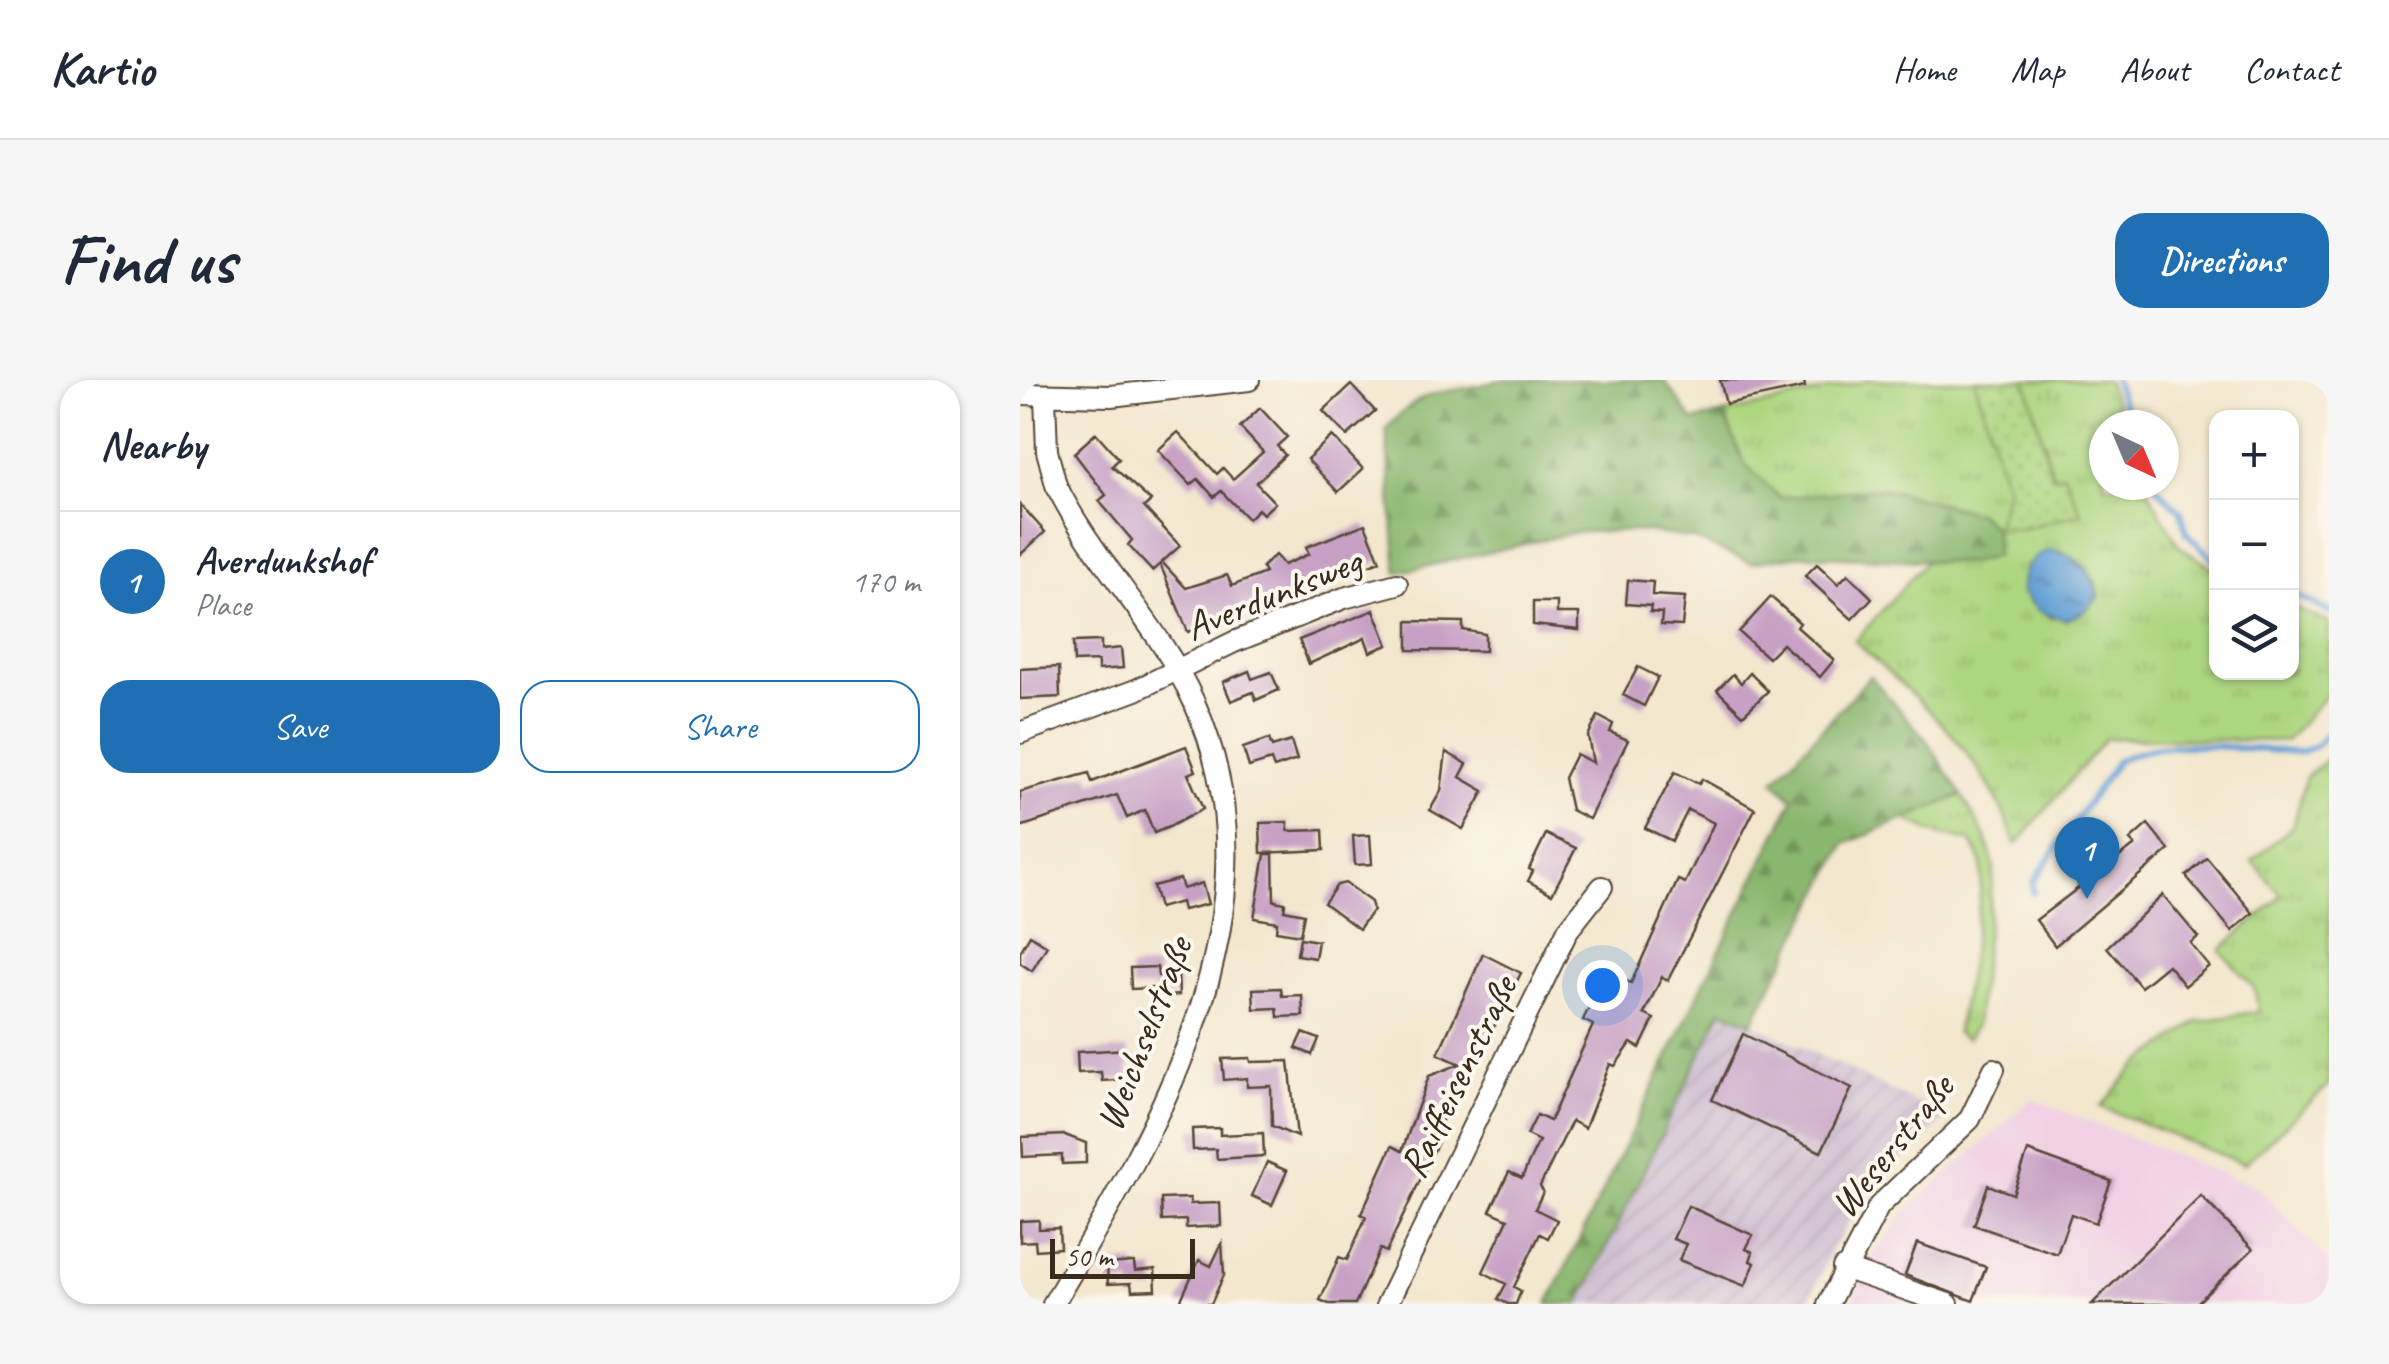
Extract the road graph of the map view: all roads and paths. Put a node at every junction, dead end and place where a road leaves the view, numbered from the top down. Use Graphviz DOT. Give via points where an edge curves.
graph roads {
  1 [pos="1249,380"];
  2 [pos="1020,394"];
  3 [pos="1045,397"];
  4 [pos="1396,584"];
  5 [pos="1176,670"];
  6 [pos="1020,733"];
  7 [pos="1602,887"];
  8 [pos="1994,1069"];
  9 [pos="1843,1268"];
  10 [pos="1052,1304"];
  11 [pos="1387,1304"];
  12 [pos="1828,1304"];
  13 [pos="1948,1304"];
  1 -- 3 [label="street"];
  2 -- 3 [label="street"];
  3 -- 5 [label="street, Weichselstraße" via="1056,485"];
  4 -- 5 [label="street, Averdunksweg" via="1344,598"];
  5 -- 6 [label="street, Averdunksweg"];
  5 -- 10 [label="street, Weichselstraße" via="1219,768 1228,822 1220,939 1183,1054"];
  7 -- 11 [label="street, Raiffeisenstraße" via="1568,930"];
  8 -- 9 [label="street, Weserstraße" via="1970,1119 1879,1206"];
  9 -- 12 [label="street, Weserstraße"];
  9 -- 13 [label="street, Weserstraße"];
}
